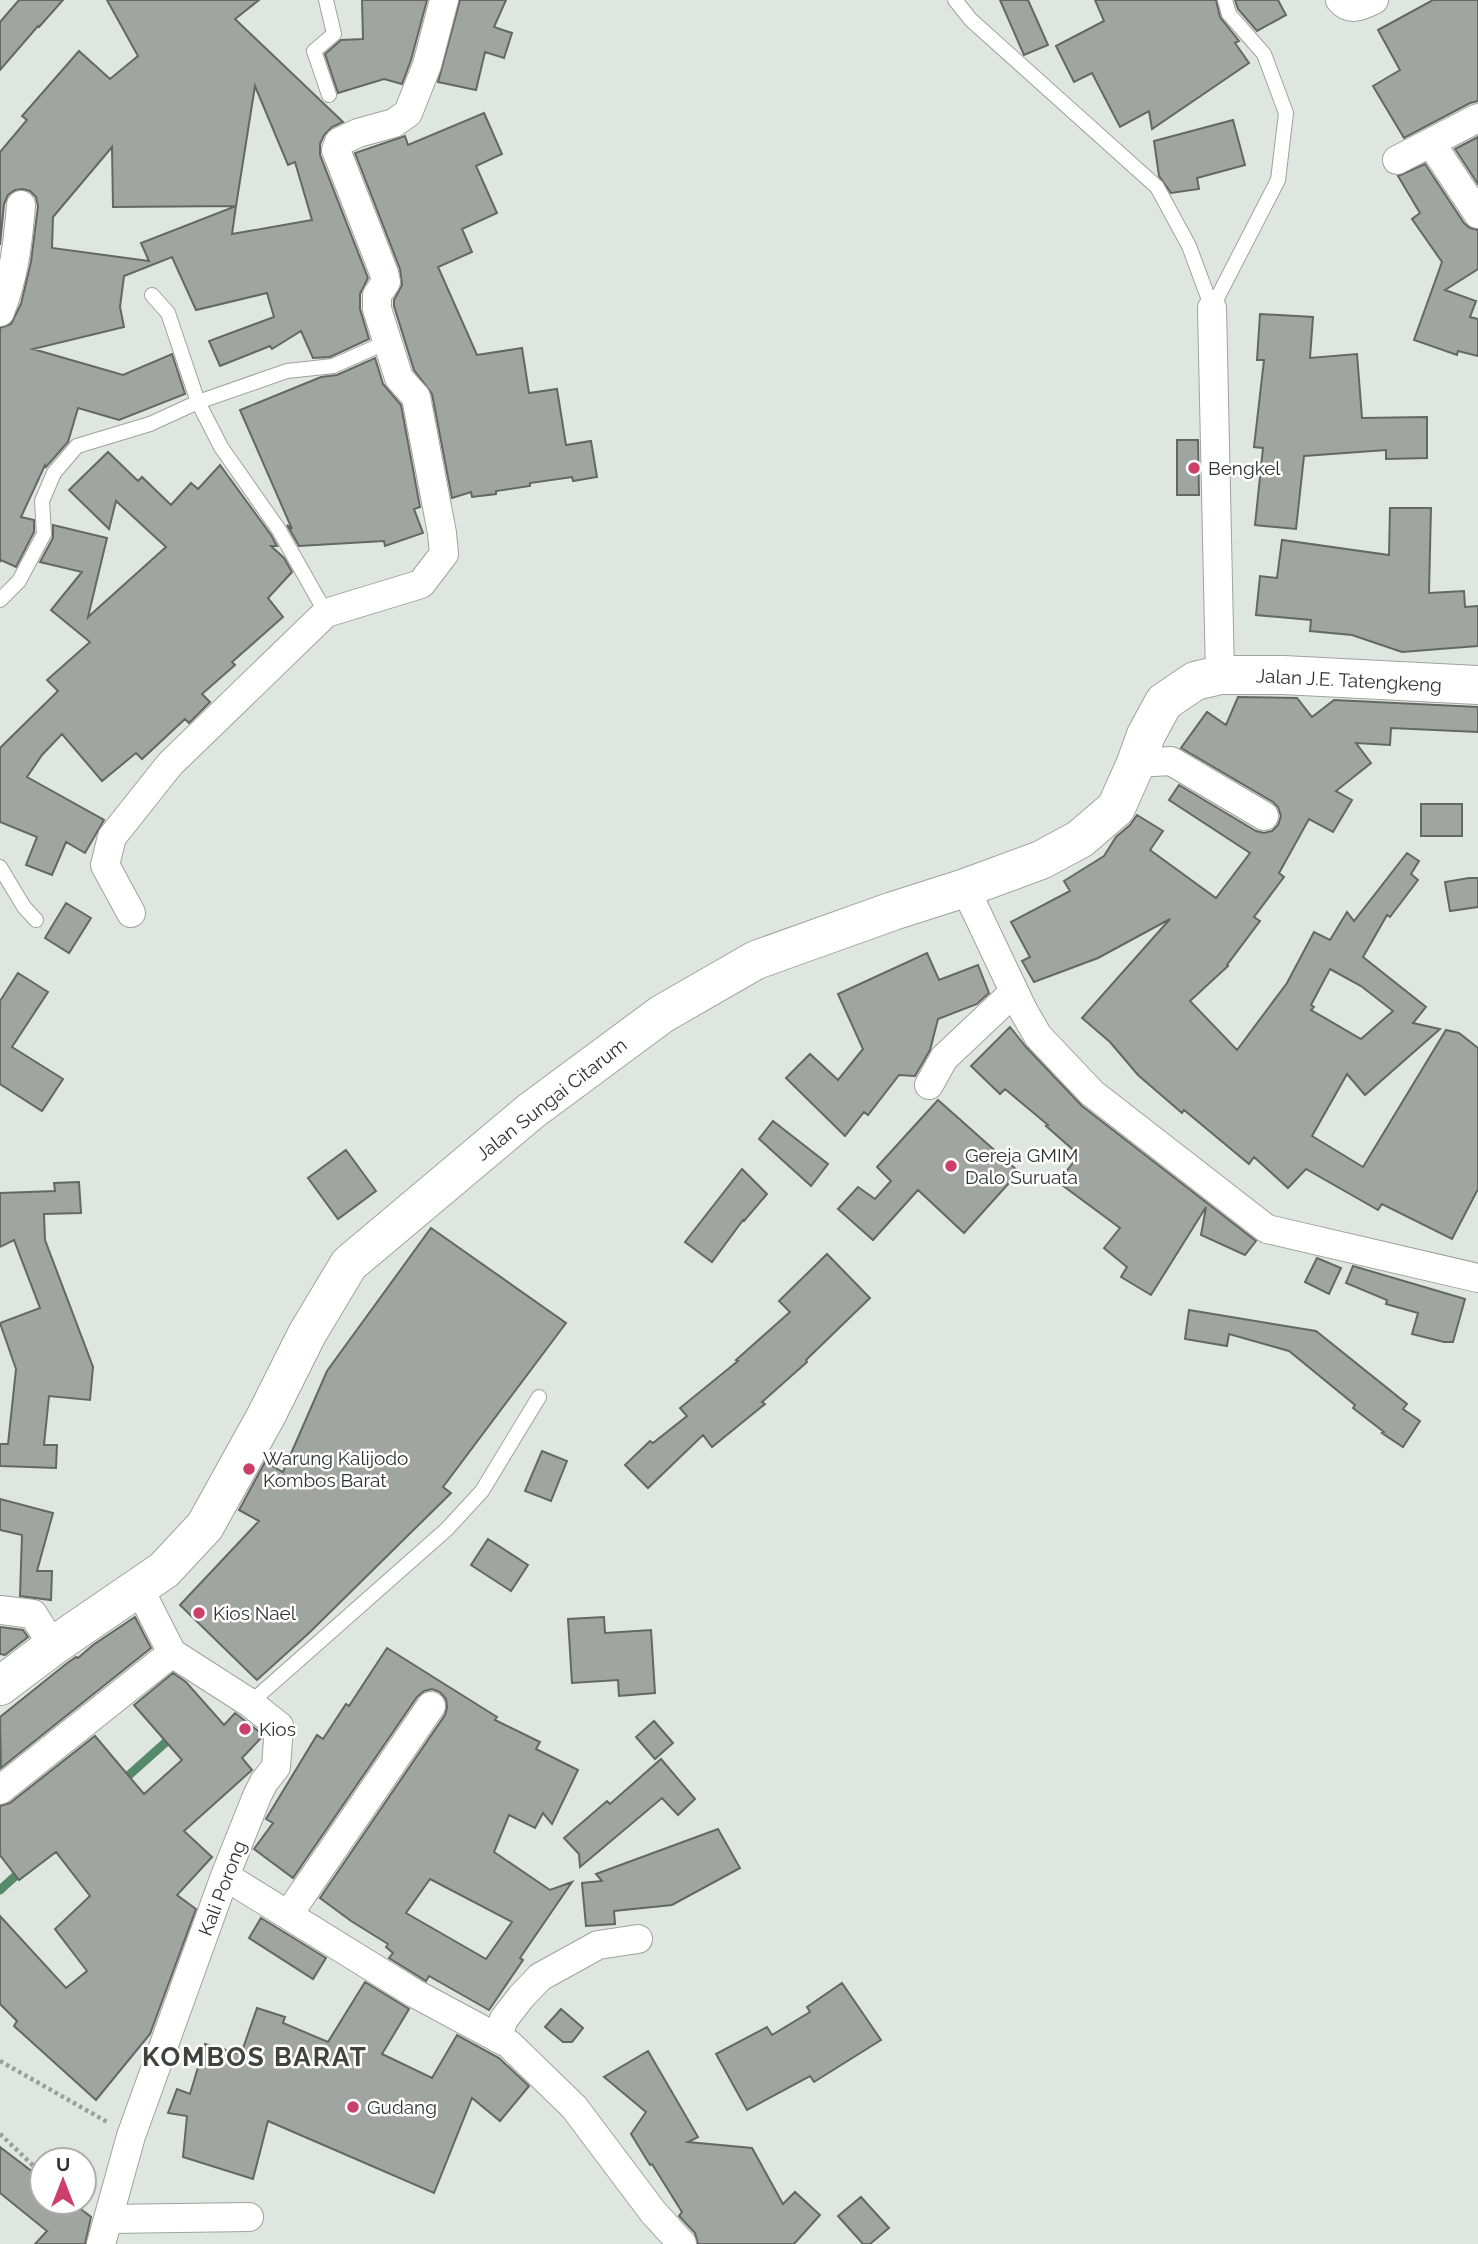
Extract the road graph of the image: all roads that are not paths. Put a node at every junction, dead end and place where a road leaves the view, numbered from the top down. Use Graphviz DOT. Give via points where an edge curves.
graph roads {
  1 [pos="327,0"];
  2 [pos="444,0"];
  3 [pos="955,0"];
  4 [pos="1225,0"];
  5 [pos="1339,0"];
  6 [pos="1374,0"];
  7 [pos="329,95"];
  8 [pos="1478,118"];
  9 [pos="1431,143"];
  10 [pos="1397,160"];
  11 [pos="21,205"];
  12 [pos="1478,214"];
  13 [pos="152,296"];
  14 [pos="1212,308"];
  15 [pos="0,312"];
  16 [pos="387,342"];
  17 [pos="198,402"];
  18 [pos="0,600"];
  19 [pos="326,613"];
  20 [pos="1220,675"];
  21 [pos="1478,685"];
  22 [pos="1136,763"];
  23 [pos="1264,816"];
  24 [pos="0,867"];
  25 [pos="965,888"];
  26 [pos="131,913"];
  27 [pos="36,920"];
  28 [pos="1014,992"];
  29 [pos="929,1085"];
  30 [pos="1478,1278"];
  31 [pos="539,1397"];
  32 [pos="139,1588"];
  33 [pos="0,1610"];
  34 [pos="53,1646"];
  35 [pos="172,1653"];
  36 [pos="0,1686"];
  37 [pos="250,1703"];
  38 [pos="430,1706"];
  39 [pos="0,1790"];
  40 [pos="225,1876"];
  41 [pos="288,1915"];
  42 [pos="638,1939"];
  43 [pos="497,2038"];
  44 [pos="249,2217"];
  45 [pos="105,2232"];
  46 [pos="682,2244"];
  1 -- 7 [label="lane" via="334,34 314,51"];
  2 -- 16 [label="street" via="427,65 408,113 394,123 339,142 336,150 384,273 386,282 377,295 377,309"];
  3 -- 14 [label="lane" via="971,20 1157,187 1189,246"];
  4 -- 14 [label="lane" via="1229,14 1264,54 1286,113 1278,180"];
  5 -- 6 [label="street" via="1352,8"];
  8 -- 9 [label="street"];
  9 -- 10 [label="street"];
  9 -- 12 [label="street"];
  11 -- 15 [label="street" via="18,244"];
  13 -- 17 [label="lane" via="168,313"];
  14 -- 20 [label="street"];
  16 -- 17 [label="lane" via="332,366 287,372"];
  16 -- 19 [label="street" via="399,379 416,397 444,554 421,584"];
  17 -- 18 [label="lane" via="150,424 77,446 54,472 42,501 44,534 19,581"];
  17 -- 19 [label="lane" via="221,447 279,530"];
  19 -- 26 [label="street" via="170,764 112,837 105,865"];
  20 -- 21 [label="street, Jalan J.E. Tatengkeng"];
  20 -- 22 [label="street, Jalan Sungai Citarum" via="1195,681 1164,702"];
  22 -- 23 [label="street" via="1171,761"];
  22 -- 25 [label="street, Jalan Sungai Citarum" via="1116,808 1080,839 1041,860"];
  24 -- 27 [label="lane"];
  25 -- 28 [label="street"];
  25 -- 32 [label="street, Jalan Sungai Citarum" via="757,960 662,1014 531,1111 349,1264 205,1526 164,1570"];
  28 -- 29 [label="street" via="944,1058"];
  28 -- 30 [label="street" via="1038,1036 1092,1093 1267,1229"];
  31 -- 37 [label="lane" via="482,1491 447,1529"];
  32 -- 34 [label="street, Jalan Sungai Citarum"];
  32 -- 35 [label="street"];
  33 -- 34 [label="street" via="33,1614"];
  34 -- 36 [label="street, Jalan Sungai Citarum"];
  35 -- 37 [label="street, Kali Porong"];
  35 -- 39 [label="street"];
  37 -- 40 [label="street, Kali Porong" via="279,1726 278,1754"];
  38 -- 41 [label="street"];
  40 -- 41 [label="street"];
  40 -- 45 [label="street, Kali Porong" via="131,2136"];
  41 -- 43 [label="street"];
  42 -- 43 [label="street" via="598,1945 540,1977 504,2019"];
  43 -- 46 [label="street" via="509,2044 573,2107"];
  44 -- 45 [label="street"];
}
